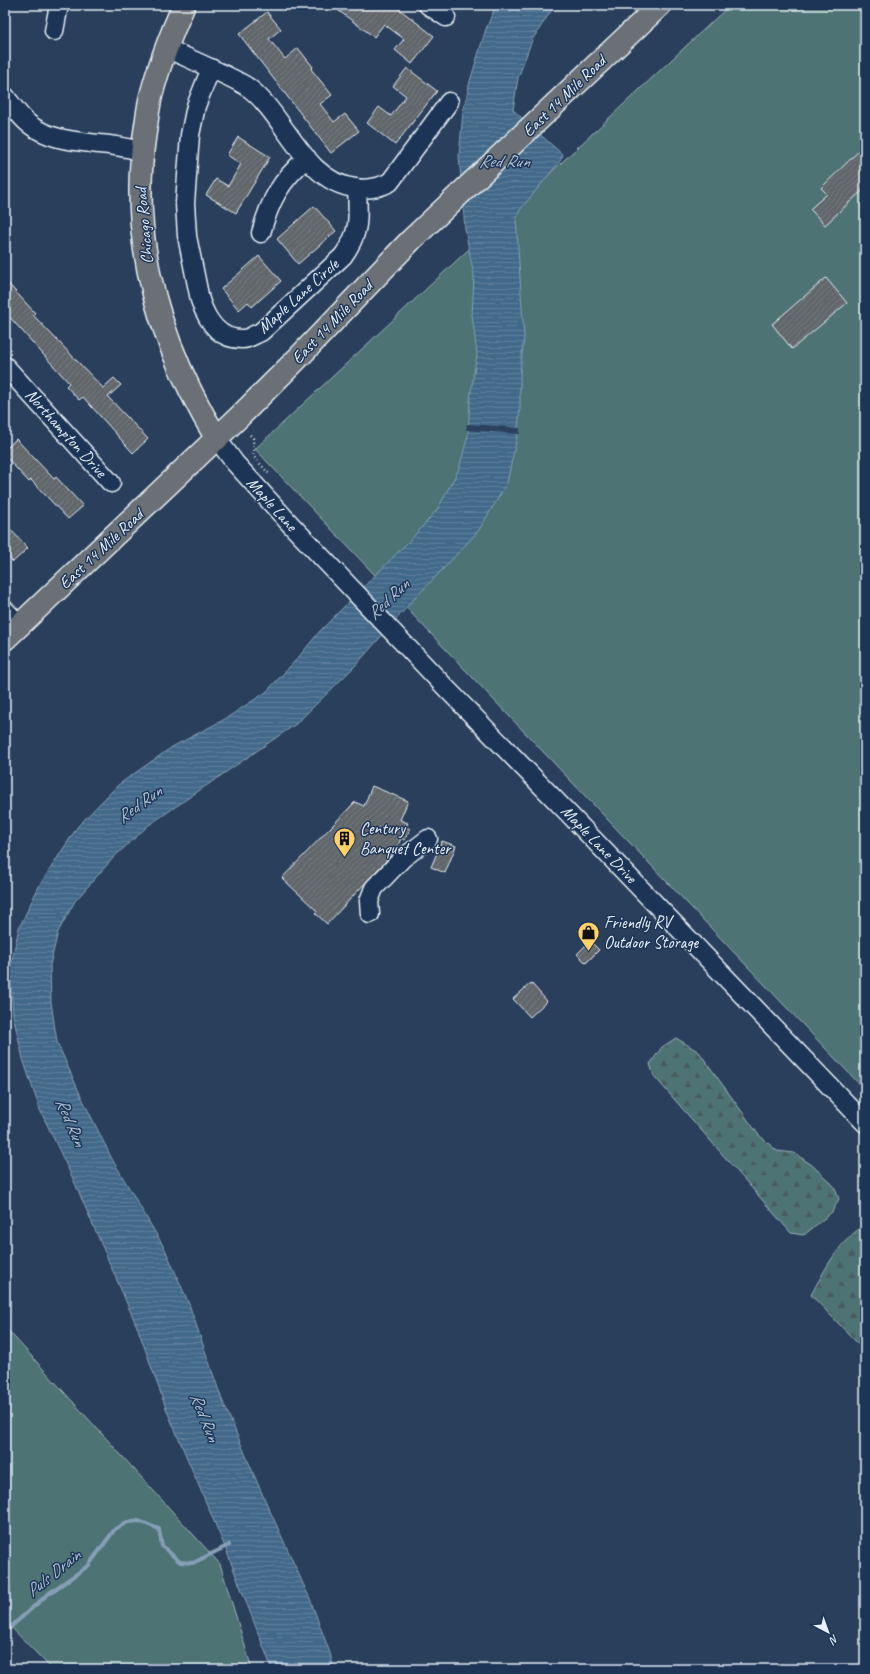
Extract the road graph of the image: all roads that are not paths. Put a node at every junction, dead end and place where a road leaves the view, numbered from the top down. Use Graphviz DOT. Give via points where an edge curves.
graph roads {
  1 [pos="59,5"];
  2 [pos="184,5"];
  3 [pos="428,5"];
  4 [pos="660,5"];
  5 [pos="446,17"];
  6 [pos="54,31"];
  7 [pos="166,48"];
  8 [pos="210,68"];
  9 [pos="5,96"];
  10 [pos="449,102"];
  11 [pos="142,151"];
  12 [pos="307,158"];
  13 [pos="357,188"];
  14 [pos="261,233"];
  15 [pos="5,366"];
  16 [pos="217,439"];
  17 [pos="111,483"];
  18 [pos="331,567"];
  19 [pos="10,625"];
  20 [pos="428,839"];
  21 [pos="370,914"];
  22 [pos="865,1123"];
  1 -- 6 [label="street"];
  2 -- 7 [label="main road, Chicago Road"];
  3 -- 5 [label="street"];
  4 -- 16 [label="main road, East 14 Mile Road" via="448,205"];
  7 -- 8 [label="street"];
  7 -- 11 [label="main road, Chicago Road" via="150,98"];
  8 -- 12 [label="street" via="248,87 261,99"];
  8 -- 13 [label="street, Maple Lane Circle" via="196,106 190,135 185,203 187,236 200,300 212,326 220,333 231,338 244,339 261,332 343,256 356,234"];
  9 -- 11 [label="street" via="24,120 43,133 73,141"];
  10 -- 13 [label="street" via="390,182 380,188"];
  11 -- 16 [label="main road, Chicago Road" via="141,227 153,294 173,351 201,413"];
  12 -- 13 [label="street" via="330,180"];
  12 -- 14 [label="street" via="287,176 277,190"];
  15 -- 17 [label="street, Northampton Drive"];
  16 -- 18 [label="street, Maple Lane" via="288,522"];
  16 -- 19 [label="main road, East 14 Mile Road"];
  18 -- 22 [label="street, Maple Lane Drive"];
  20 -- 21 [label="street" via="402,858 374,888 369,901"];
}
